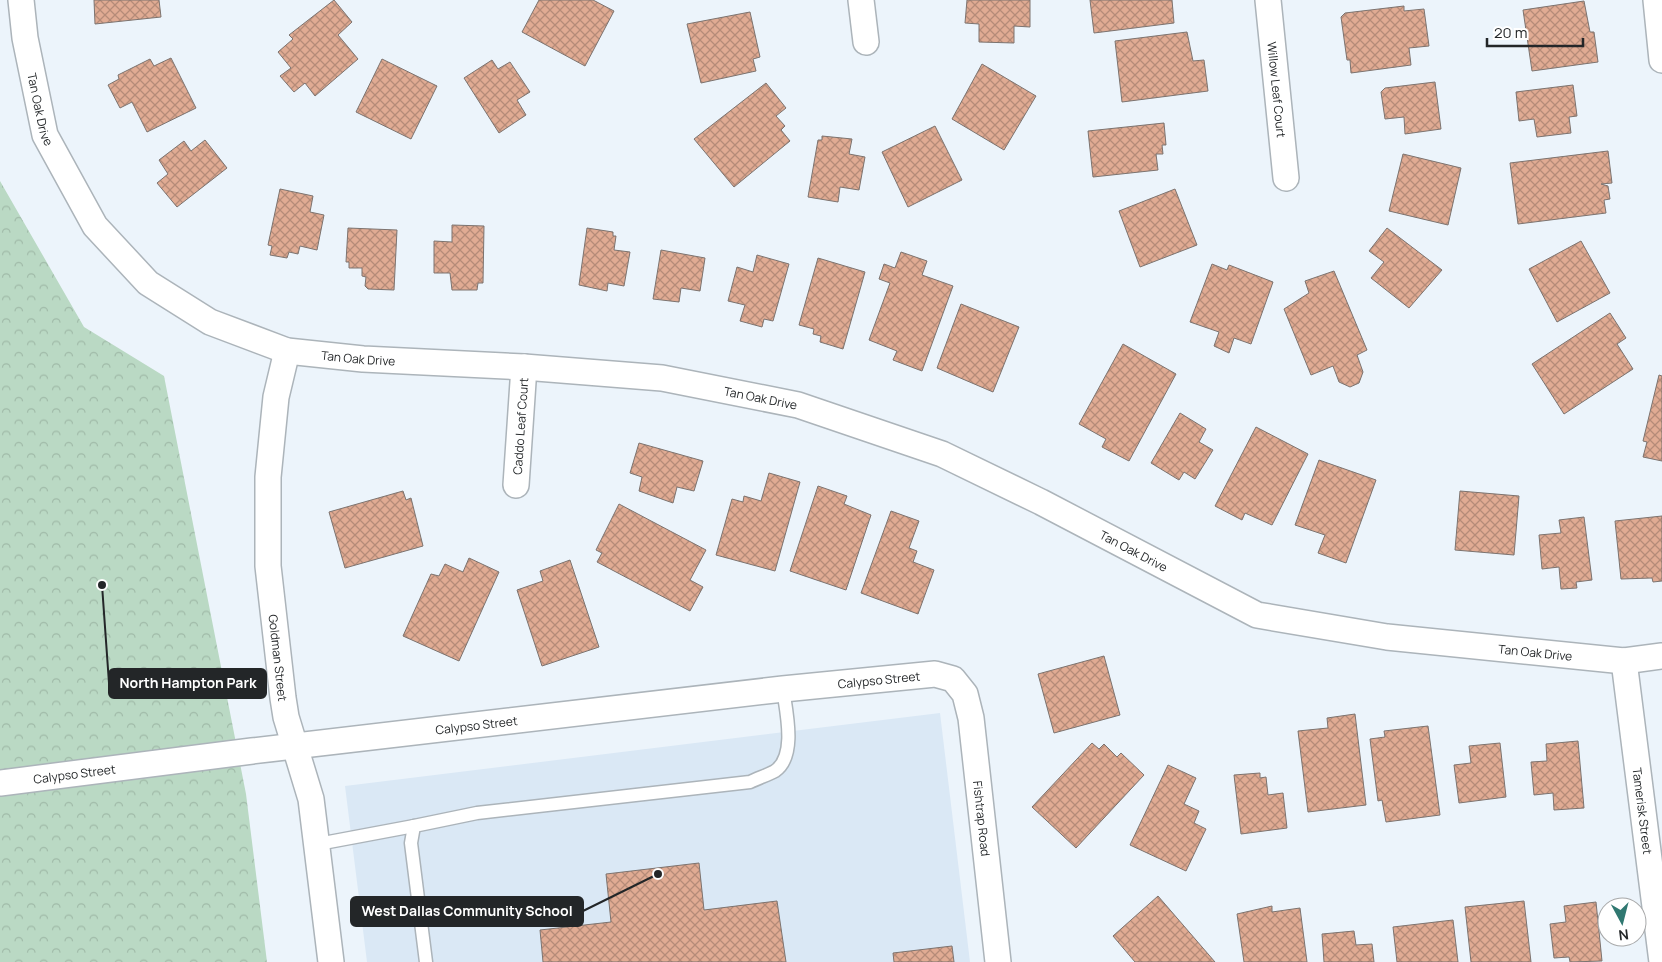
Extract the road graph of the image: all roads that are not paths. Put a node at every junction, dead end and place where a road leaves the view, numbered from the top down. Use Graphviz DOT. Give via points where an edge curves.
graph roads {
  1 [pos="21,0"];
  2 [pos="861,0"];
  3 [pos="1268,0"];
  4 [pos="1656,0"];
  5 [pos="866,42"];
  6 [pos="1662,60"];
  7 [pos="1286,178"];
  8 [pos="287,351"];
  9 [pos="524,368"];
  10 [pos="516,484"];
  11 [pos="1662,656"];
  12 [pos="1624,661"];
  13 [pos="953,679"];
  14 [pos="783,689"];
  15 [pos="295,746"];
  16 [pos="0,782"];
  17 [pos="414,826"];
  18 [pos="318,844"];
  19 [pos="331,962"];
  20 [pos="426,962"];
  21 [pos="998,962"];
  22 [pos="1662,962"];
  1 -- 8 [label="street, Tan Oak Drive" via="25,38 45,135 95,226 148,283 210,322"];
  2 -- 5 [label="street"];
  3 -- 7 [label="street, Willow Leaf Court"];
  4 -- 6 [label="street"];
  8 -- 9 [label="street, Tan Oak Drive" via="363,359"];
  8 -- 15 [label="street, Goldman Street" via="276,397 268,477 268,566 283,698"];
  9 -- 10 [label="street, Caddo Leaf Court"];
  9 -- 12 [label="street, Tan Oak Drive" via="662,378 808,408 942,454 1257,615 1387,637"];
  11 -- 12 [label="street, Tan Oak Drive"];
  12 -- 22 [label="street, Tamerisk Street"];
  13 -- 14 [label="street, Calypso Street" via="934,674"];
  13 -- 21 [label="street, Fishtrap Road" via="965,694 971,718"];
  14 -- 15 [label="street, Calypso Street"];
  14 -- 17 [label="lane" via="788,751 776,770 750,782 478,813"];
  15 -- 16 [label="street, Calypso Street"];
  15 -- 18 [label="street, Goldman Street" via="309,788"];
  17 -- 18 [label="lane"];
  17 -- 20 [label="lane" via="411,842"];
  18 -- 19 [label="street, Goldman Street"];
}
